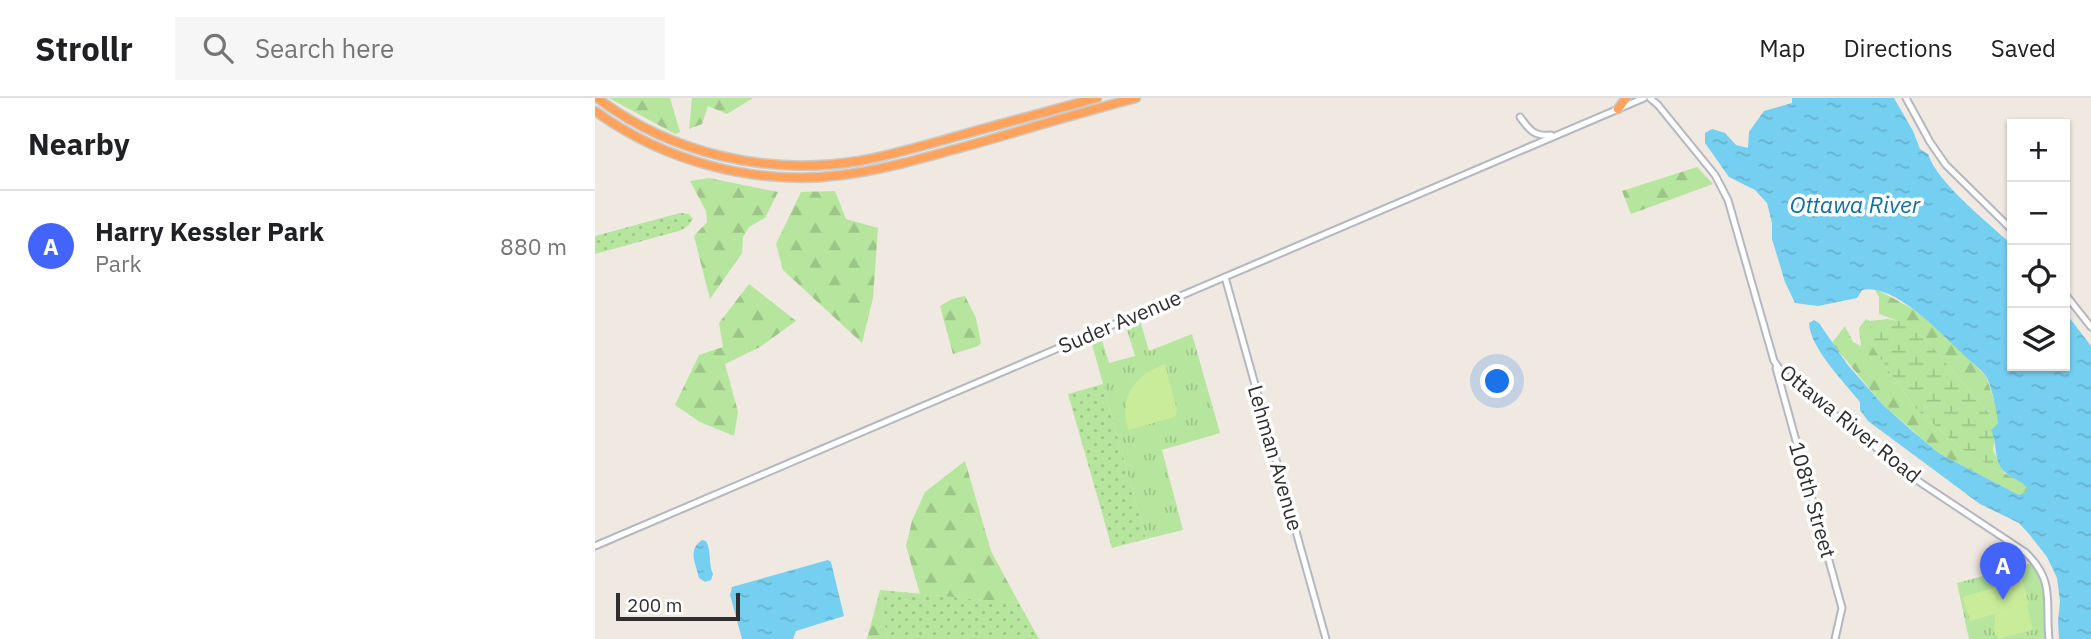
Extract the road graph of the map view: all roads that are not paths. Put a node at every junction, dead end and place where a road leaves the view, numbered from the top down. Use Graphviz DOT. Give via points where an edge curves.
graph roads {
  1 [pos="597,98"];
  2 [pos="1097,98"];
  3 [pos="1136,98"];
  4 [pos="1626,98"];
  5 [pos="1644,98"];
  6 [pos="1650,98"];
  7 [pos="1906,98"];
  8 [pos="1618,109"];
  9 [pos="595,111"];
  10 [pos="1520,117"];
  11 [pos="1558,134"];
  12 [pos="2007,225"];
  13 [pos="1225,277"];
  14 [pos="2070,300"];
  15 [pos="2091,327"];
  16 [pos="1783,379"];
  17 [pos="595,546"];
  18 [pos="1326,639"];
  19 [pos="1835,639"];
  20 [pos="2049,639"];
  1 -- 2 [label="highway" via="652,132 710,153 755,163 819,165 897,152"];
  3 -- 9 [label="highway" via="880,169 806,177 761,175 688,159 635,136"];
  4 -- 8 [label="highway"];
  5 -- 8 [label="street, Suder Avenue"];
  6 -- 16 [label="street, Ottawa River Road" via="1715,175 1728,200"];
  7 -- 12 [label="street" via="1946,165"];
  8 -- 11 [label="street, Suder Avenue"];
  10 -- 11 [label="street" via="1536,134"];
  11 -- 13 [label="street, Suder Avenue"];
  13 -- 17 [label="street, Suder Avenue"];
  13 -- 18 [label="street, Lehman Avenue"];
  14 -- 15 [label="street"];
  16 -- 19 [label="street, 108th Street" via="1842,608"];
  16 -- 20 [label="street, Ottawa River Road" via="1911,476 2035,561 2048,588"];
}
